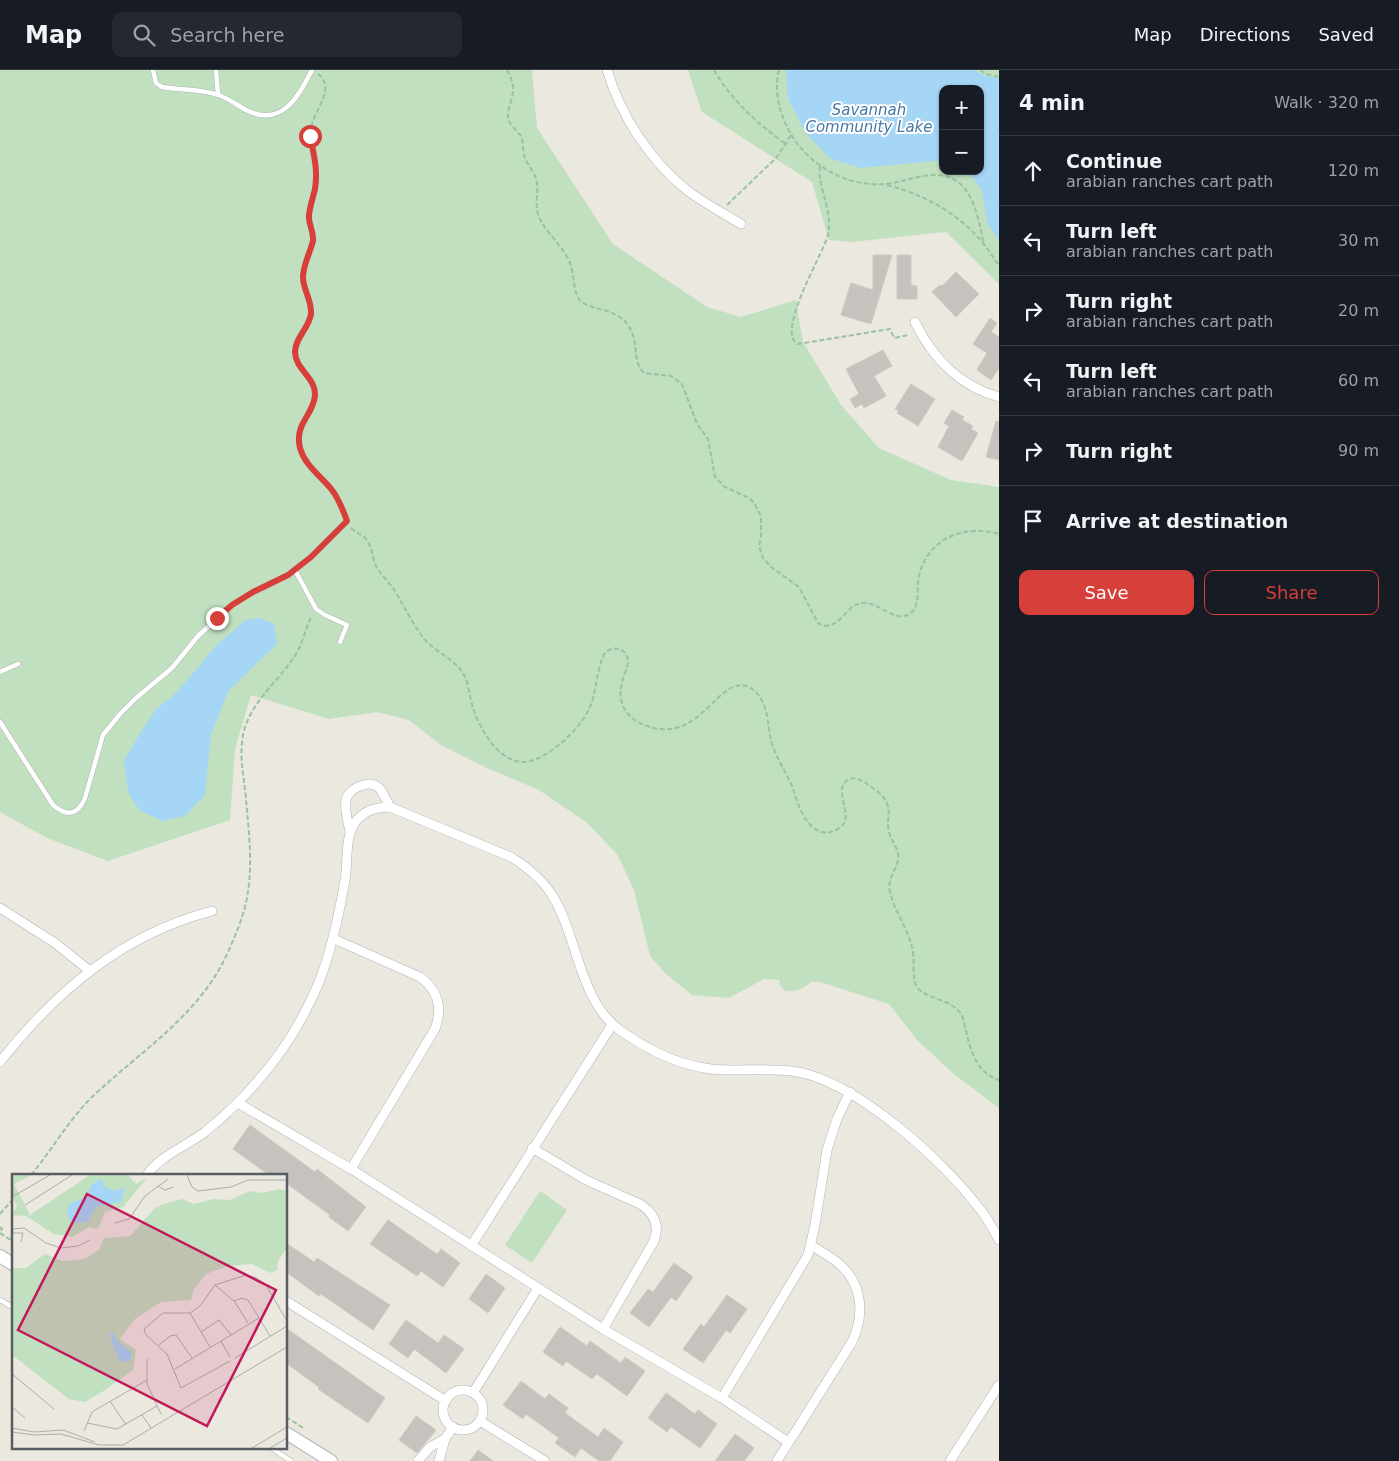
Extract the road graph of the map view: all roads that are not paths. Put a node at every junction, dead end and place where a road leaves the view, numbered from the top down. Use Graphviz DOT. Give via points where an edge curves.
graph roads {
  1 [pos="153,70"];
  2 [pos="216,70"];
  3 [pos="312,70"];
  4 [pos="607,70"];
  5 [pos="218,95"];
  6 [pos="741,224"];
  7 [pos="915,322"];
  8 [pos="999,397"];
  9 [pos="347,521"];
  10 [pos="295,570"];
  11 [pos="340,642"];
  12 [pos="18,664"];
  13 [pos="0,672"];
  14 [pos="0,722"];
  15 [pos="390,807"];
  16 [pos="350,831"];
  17 [pos="0,908"];
  18 [pos="212,911"];
  19 [pos="334,939"];
  20 [pos="90,971"];
  21 [pos="612,1025"];
  22 [pos="0,1062"];
  23 [pos="850,1092"];
  24 [pos="238,1103"];
  25 [pos="532,1148"];
  26 [pos="351,1169"];
  27 [pos="148,1174"];
  28 [pos="999,1240"];
  29 [pos="811,1245"];
  30 [pos="471,1246"];
  31 [pos="0,1256"];
  32 [pos="12,1264"];
  33 [pos="538,1288"];
  34 [pos="0,1300"];
  35 [pos="288,1302"];
  36 [pos="12,1307"];
  37 [pos="603,1329"];
  38 [pos="999,1384"];
  39 [pos="473,1393"];
  40 [pos="722,1398"];
  41 [pos="446,1401"];
  42 [pos="480,1420"];
  43 [pos="453,1427"];
  44 [pos="288,1434"];
  45 [pos="446,1439"];
  46 [pos="788,1442"];
  47 [pos="272,1448"];
  48 [pos="292,1461"];
  49 [pos="331,1461"];
  50 [pos="418,1461"];
  51 [pos="439,1461"];
  52 [pos="447,1461"];
  53 [pos="545,1461"];
  54 [pos="777,1461"];
  55 [pos="950,1461"];
  1 -- 5 [label="lane" via="156,83 162,87"];
  2 -- 5 [label="lane"];
  3 -- 5 [label="lane" via="290,105 269,115 246,110"];
  4 -- 6 [label="street" via="628,117 648,150 688,190"];
  7 -- 8 [label="street" via="933,353 956,377"];
  9 -- 10 [label="lane"];
  10 -- 11 [label="lane" via="316,609 347,625"];
  10 -- 14 [label="lane" via="232,605 198,636 172,668 110,725 103,735 81,808 72,813 61,812 53,805"];
  12 -- 13 [label="lane"];
  15 -- 16 [label="street" via="366,812 354,822"];
  15 -- 16 [label="street" via="375,785 364,785 352,791 346,803"];
  15 -- 21 [label="street" via="511,857 542,882 562,916 577,962 594,999"];
  16 -- 19 [label="street" via="346,876"];
  17 -- 20 [label="street" via="55,943"];
  18 -- 20 [label="street" via="150,933"];
  19 -- 24 [label="street" via="303,1016 268,1068"];
  19 -- 26 [label="street" via="420,977 436,996 439,1012 435,1028"];
  20 -- 22 [label="street" via="50,1006"];
  21 -- 23 [label="street" via="657,1053 684,1063 711,1069 798,1072"];
  21 -- 25 [label="street"];
  23 -- 28 [label="street" via="926,1150 980,1208"];
  23 -- 29 [label="street" via="827,1150"];
  24 -- 26 [label="street"];
  24 -- 27 [label="street"];
  25 -- 30 [label="street"];
  25 -- 37 [label="street" via="586,1180 640,1204 653,1216 656,1225 654,1241"];
  26 -- 30 [label="street"];
  29 -- 40 [label="street"];
  29 -- 46 [label="street" via="848,1273 860,1300 861,1314 852,1342"];
  30 -- 33 [label="street"];
  31 -- 32 [label="main road"];
  33 -- 37 [label="street"];
  33 -- 39 [label="street"];
  34 -- 36 [label="lane"];
  35 -- 41 [label="street"];
  37 -- 40 [label="street"];
  38 -- 55 [label="street"];
  39 -- 41 [label="street" via="458,1391"];
  39 -- 42 [label="street" via="482,1405"];
  40 -- 46 [label="street"];
  41 -- 43 [label="street" via="444,1412"];
  42 -- 43 [label="street" via="476,1426 465,1430"];
  42 -- 53 [label="street"];
  43 -- 45 [label="street"];
  44 -- 49 [label="main road"];
  45 -- 50 [label="street" via="430,1447"];
  45 -- 51 [label="street"];
  45 -- 52 [label="street"];
  46 -- 54 [label="street"];
  47 -- 48 [label="lane"];
}
